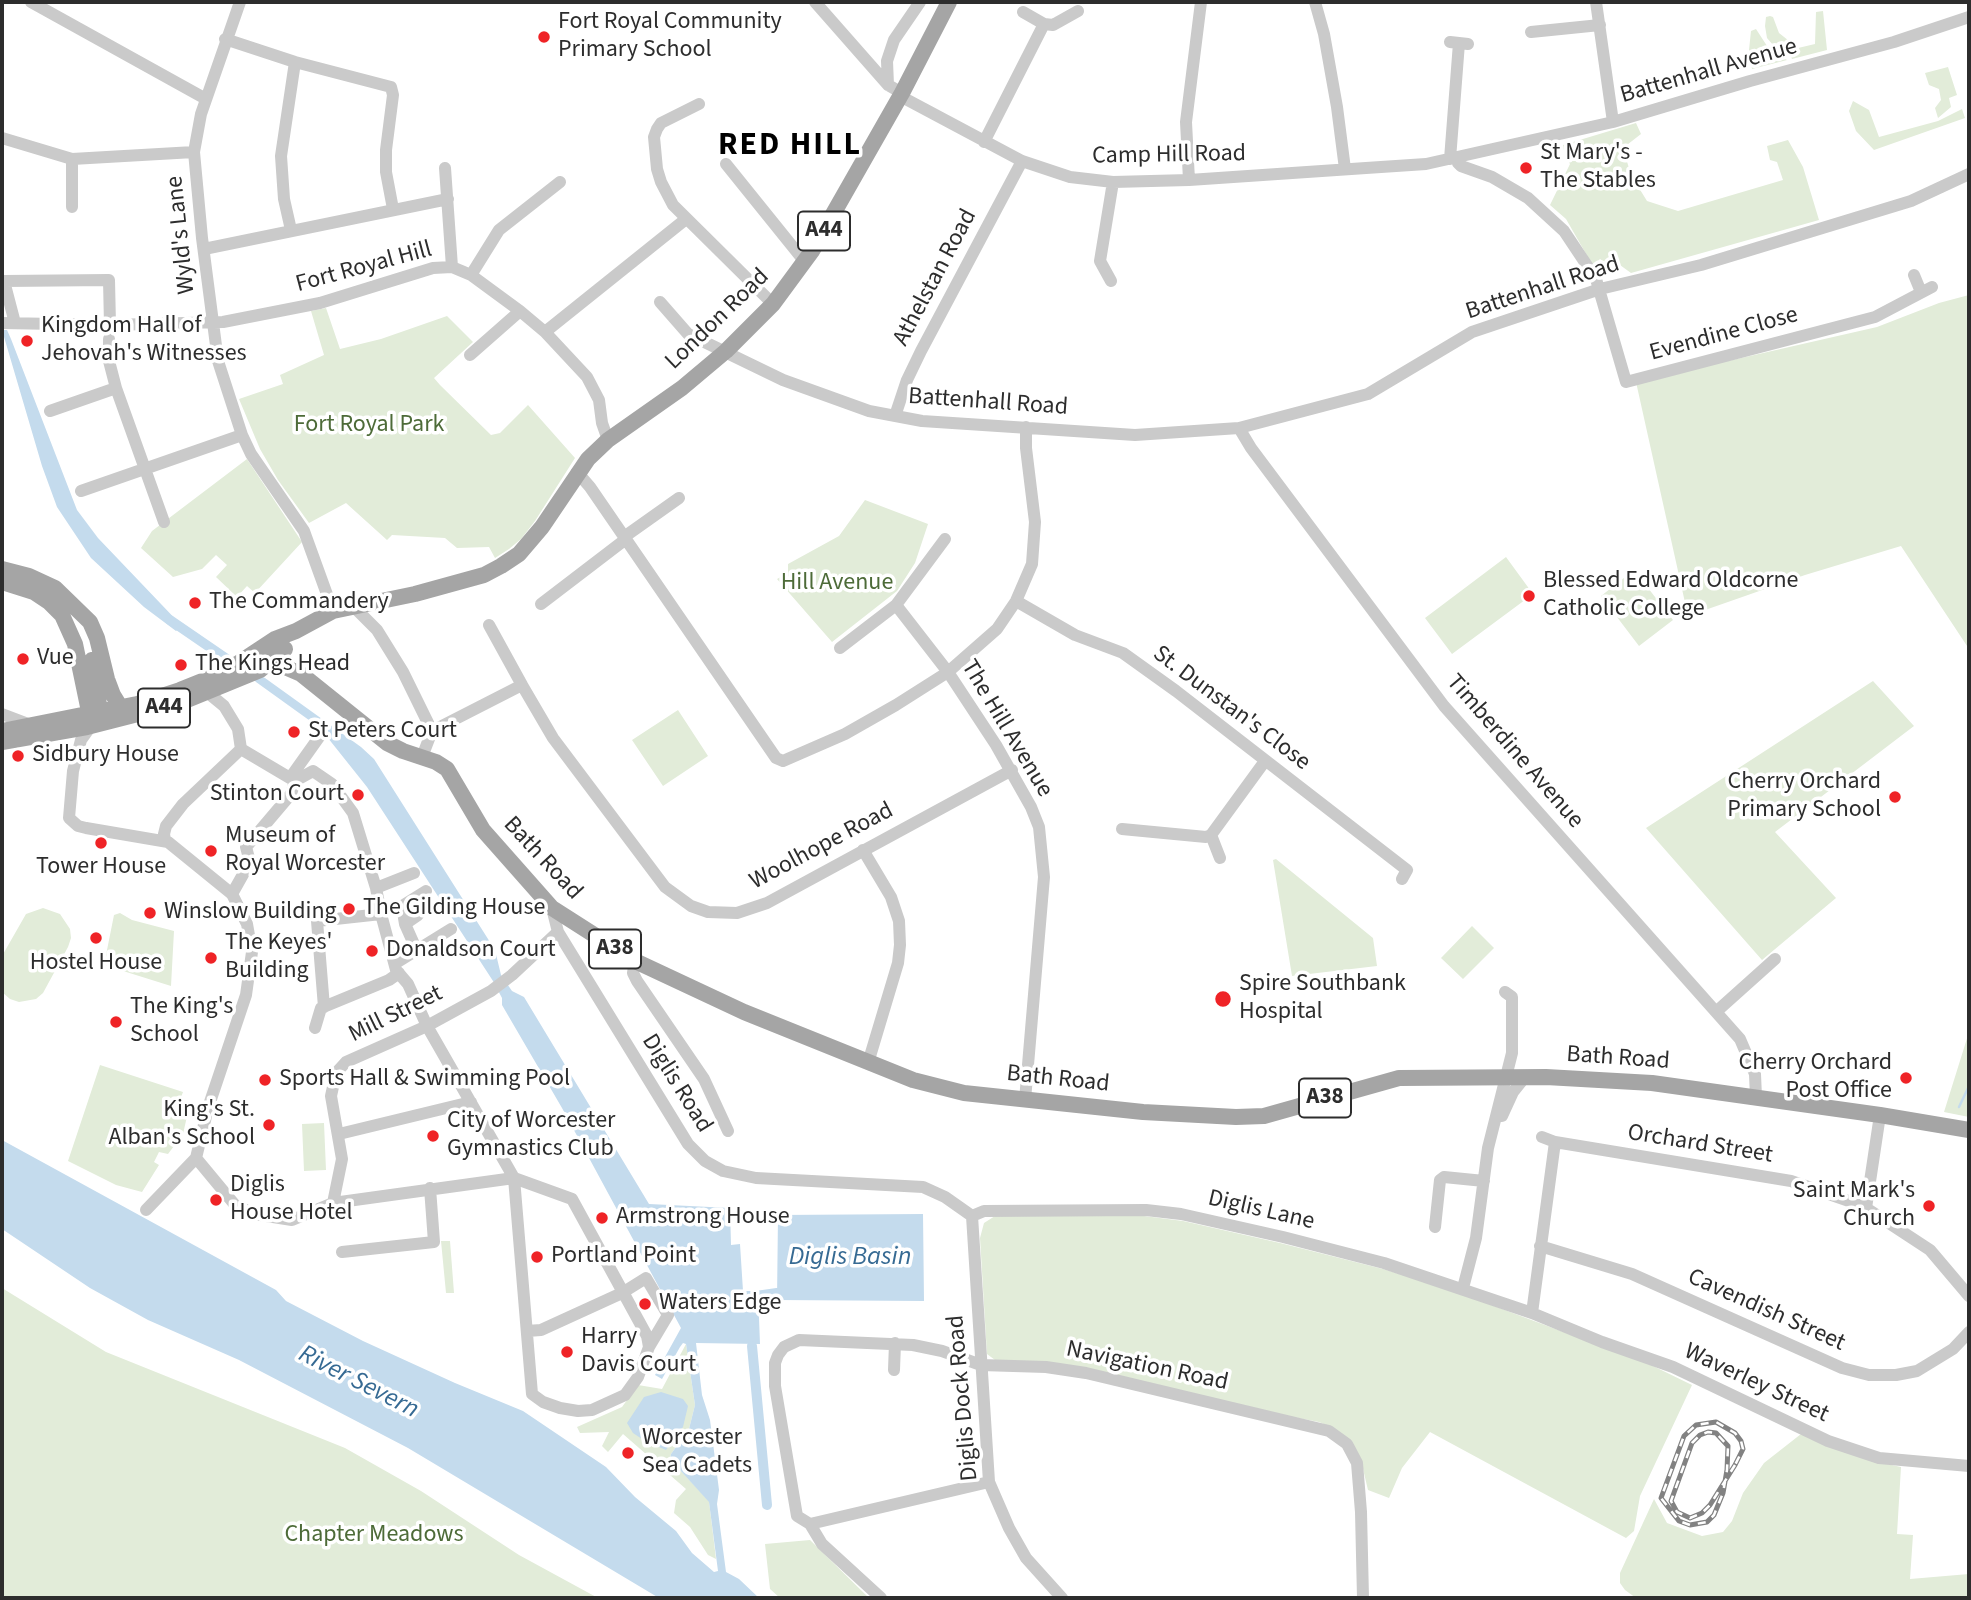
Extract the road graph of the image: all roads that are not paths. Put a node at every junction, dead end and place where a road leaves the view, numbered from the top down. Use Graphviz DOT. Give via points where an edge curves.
graph roads {
  1 [pos="31,2"];
  2 [pos="240,2"];
  3 [pos="815,2"];
  4 [pos="920,2"];
  5 [pos="949,2"];
  6 [pos="1201,2"];
  7 [pos="1315,2"];
  8 [pos="1596,2"];
  9 [pos="1078,11"];
  10 [pos="1023,12"];
  11 [pos="1969,17"];
  12 [pos="1044,24"];
  13 [pos="1600,25"];
  14 [pos="1531,32"];
  15 [pos="226,40"];
  16 [pos="1459,43"];
  17 [pos="295,62"];
  18 [pos="896,91"];
  19 [pos="206,99"];
  20 [pos="699,104"];
  21 [pos="1614,122"];
  22 [pos="2,138"];
  23 [pos="984,142"];
  24 [pos="194,152"];
  25 [pos="1453,158"];
  26 [pos="72,159"];
  27 [pos="1022,161"];
  28 [pos="726,164"];
  29 [pos="446,168"];
  30 [pos="1345,169"];
  31 [pos="1969,174"];
  32 [pos="1189,180"];
  33 [pos="560,181"];
  34 [pos="1113,182"];
  35 [pos="448,199"];
  36 [pos="72,207"];
  37 [pos="393,209"];
  38 [pos="686,219"];
  39 [pos="291,230"];
  40 [pos="204,249"];
  41 [pos="805,262"];
  42 [pos="452,267"];
  43 [pos="471,275"];
  44 [pos="1914,275"];
  45 [pos="1111,281"];
  46 [pos="1600,289"];
  47 [pos="660,302"];
  48 [pos="772,304"];
  49 [pos="520,311"];
  50 [pos="8,323"];
  51 [pos="212,323"];
  52 [pos="110,325"];
  53 [pos="545,332"];
  54 [pos="109,339"];
  55 [pos="726,351"];
  56 [pos="470,355"];
  57 [pos="116,388"];
  58 [pos="50,411"];
  59 [pos="895,416"];
  60 [pos="1026,427"];
  61 [pos="1240,428"];
  62 [pos="242,435"];
  63 [pos="608,440"];
  64 [pos="144,468"];
  65 [pos="577,472"];
  66 [pos="81,491"];
  67 [pos="679,498"];
  68 [pos="164,522"];
  69 [pos="625,538"];
  70 [pos="945,539"];
  71 [pos="2,569"];
  72 [pos="2,582"];
  73 [pos="1016,601"];
  74 [pos="549,602"];
  75 [pos="896,605"];
  76 [pos="361,606"];
  77 [pos="76,608"];
  78 [pos="332,611"];
  79 [pos="489,625"];
  80 [pos="840,648"];
  81 [pos="268,656"];
  82 [pos="948,672"];
  83 [pos="230,679"];
  84 [pos="522,685"];
  85 [pos="207,692"];
  86 [pos="224,706"];
  87 [pos="121,708"];
  88 [pos="2,714"];
  89 [pos="94,717"];
  90 [pos="31,725"];
  91 [pos="2,731"];
  92 [pos="432,731"];
  93 [pos="322,733"];
  94 [pos="2,742"];
  95 [pos="241,749"];
  96 [pos="422,757"];
  97 [pos="1265,761"];
  98 [pos="1012,770"];
  99 [pos="292,780"];
  100 [pos="1122,829"];
  101 [pos="1211,835"];
  102 [pos="165,840"];
  103 [pos="863,850"];
  104 [pos="1220,858"];
  105 [pos="1408,870"];
  106 [pos="414,873"];
  107 [pos="376,888"];
  108 [pos="426,891"];
  109 [pos="232,894"];
  110 [pos="552,908"];
  111 [pos="381,914"];
  112 [pos="452,929"];
  113 [pos="558,932"];
  114 [pos="417,951"];
  115 [pos="1776,959"];
  116 [pos="635,961"];
  117 [pos="398,968"];
  118 [pos="1505,992"];
  119 [pos="323,1007"];
  120 [pos="1717,1011"];
  121 [pos="427,1026"];
  122 [pos="315,1028"];
  123 [pos="869,1063"];
  124 [pos="1507,1077"];
  125 [pos="1525,1077"];
  126 [pos="1756,1097"];
  127 [pos="1025,1100"];
  128 [pos="471,1102"];
  129 [pos="1880,1115"];
  130 [pos="1969,1130"];
  131 [pos="728,1131"];
  132 [pos="339,1134"];
  133 [pos="1488,1148"];
  134 [pos="196,1158"];
  135 [pos="514,1178"];
  136 [pos="1484,1181"];
  137 [pos="430,1188"];
  138 [pos="333,1203"];
  139 [pos="1866,1208"];
  140 [pos="146,1210"];
  141 [pos="972,1216"];
  142 [pos="1435,1227"];
  143 [pos="1540,1246"];
  144 [pos="342,1252"];
  145 [pos="1463,1288"];
  146 [pos="622,1293"];
  147 [pos="1969,1296"];
  148 [pos="1532,1313"];
  149 [pos="527,1331"];
  150 [pos="1969,1332"];
  151 [pos="895,1343"];
  152 [pos="649,1347"];
  153 [pos="981,1365"];
  154 [pos="894,1370"];
  155 [pos="1969,1466"];
  156 [pos="989,1482"];
  157 [pos="810,1524"];
  158 [pos="881,1598"];
  159 [pos="1062,1598"];
  160 [pos="1363,1598"];
  1 -- 19 [label="street"];
  2 -- 15 [label="street, Wyld's Lane"];
  3 -- 18 [label="street, Camp Hill Road"];
  4 -- 18 [label="street" via="894,40 887,61"];
  5 -- 18 [label="main road, London Road / A44"];
  6 -- 32 [label="street" via="1186,122"];
  7 -- 30 [label="street"];
  8 -- 13 [label="street"];
  9 -- 12 [label="street" via="1061,22"];
  10 -- 12 [label="street"];
  11 -- 21 [label="street, Battenhall Avenue"];
  12 -- 23 [label="street"];
  13 -- 14 [label="street"];
  13 -- 21 [label="street"];
  15 -- 17 [label="street"];
  15 -- 19 [label="street, Wyld's Lane"];
  16 -- 25 [label="street"];
  17 -- 37 [label="street" via="393,90 386,173"];
  17 -- 39 [label="street" via="281,156"];
  18 -- 23 [label="street, Camp Hill Road"];
  18 -- 41 [label="main road, London Road / A44"];
  19 -- 24 [label="street, Wyld's Lane"];
  20 -- 38 [label="street" via="661,123 654,137 665,193"];
  21 -- 25 [label="street, Battenhall Avenue"];
  22 -- 26 [label="street"];
  23 -- 27 [label="street, Camp Hill Road"];
  24 -- 26 [label="street"];
  24 -- 40 [label="street, Wyld's Lane"];
  25 -- 30 [label="street, Camp Hill Road"];
  25 -- 46 [label="street" via="1528,198 1564,231"];
  26 -- 36 [label="street"];
  27 -- 34 [label="street, Camp Hill Road" via="1070,177"];
  27 -- 59 [label="street, Athelstan Road" via="921,351"];
  28 -- 41 [label="street"];
  29 -- 35 [label="street"];
  30 -- 32 [label="street, Camp Hill Road"];
  31 -- 46 [label="street, Battenhall Road" via="1911,201 1701,265"];
  32 -- 34 [label="street, Camp Hill Road"];
  33 -- 43 [label="street" via="499,230"];
  34 -- 45 [label="street" via="1100,261"];
  35 -- 37 [label="street"];
  35 -- 42 [label="street"];
  37 -- 39 [label="street"];
  38 -- 48 [label="street"];
  38 -- 53 [label="street"];
  39 -- 40 [label="street"];
  40 -- 51 [label="street, Wyld's Lane"];
  41 -- 48 [label="main road, London Road / A44"];
  42 -- 43 [label="street, Fort Royal Hill"];
  42 -- 51 [label="street, Fort Royal Hill" via="433,268 266,316"];
  43 -- 49 [label="street, Fort Royal Hill"];
  44 -- 46 [label="street, Evendine Close" via="1927,290 1875,317 1626,382"];
  46 -- 61 [label="street, Battenhall Road" via="1472,332 1368,394"];
  47 -- 55 [label="street, Battenhall Road" via="688,334"];
  48 -- 55 [label="main road, London Road / A44"];
  49 -- 53 [label="street, Fort Royal Hill"];
  49 -- 56 [label="street"];
  50 -- 52 [label="street, Fort Royal Hill"];
  50 -- 52 [label="street" via="4,281 109,280"];
  51 -- 52 [label="street, Fort Royal Hill"];
  51 -- 62 [label="street, Wyld's Lane" via="218,361"];
  53 -- 63 [label="street, Fort Royal Hill" via="594,387"];
  54 -- 57 [label="street" via="108,361"];
  55 -- 59 [label="street, Battenhall Road" via="783,380"];
  55 -- 63 [label="main road, London Road / A44"];
  57 -- 58 [label="street"];
  57 -- 64 [label="street"];
  59 -- 60 [label="street, Battenhall Road"];
  60 -- 61 [label="street, Battenhall Road" via="1135,435"];
  60 -- 73 [label="street" via="1034,542 1032,564"];
  61 -- 120 [label="street, Timberdine Avenue" via="1444,706"];
  62 -- 64 [label="street"];
  62 -- 78 [label="street, Wyld's Lane" via="304,531"];
  63 -- 65 [label="main road, London Road / A44"];
  64 -- 66 [label="street"];
  64 -- 68 [label="street"];
  65 -- 69 [label="street"];
  65 -- 76 [label="main road, London Road / A44" via="542,527 519,554 501,566 484,575"];
  67 -- 69 [label="street"];
  69 -- 74 [label="street"];
  69 -- 82 [label="street" via="776,758 783,761 845,734"];
  70 -- 75 [label="street"];
  71 -- 77 [label="main road" via="48,584"];
  72 -- 89 [label="main road" via="33,592 62,615 75,644"];
  73 -- 82 [label="street" via="997,629"];
  73 -- 97 [label="street, St. Dunstan's Close" via="1075,635 1123,653"];
  75 -- 80 [label="street"];
  75 -- 82 [label="street, The Hill Avenue"];
  76 -- 78 [label="main road, A44"];
  76 -- 92 [label="street" via="404,672"];
  77 -- 87 [label="main road" via="90,622"];
  77 -- 89 [label="main road" via="90,651"];
  78 -- 81 [label="main road, A44" via="296,631"];
  79 -- 84 [label="street, Woolhope Road"];
  81 -- 83 [label="main road, A44"];
  81 -- 96 [label="main road, A38" via="301,674 387,743"];
  82 -- 98 [label="street, The Hill Avenue"];
  83 -- 85 [label="main road, A44"];
  83 -- 86 [label="street"];
  83 -- 87 [label="main road, A44"];
  84 -- 92 [label="street"];
  84 -- 103 [label="street, Woolhope Road" via="553,738 665,887 691,906 737,913 767,903"];
  85 -- 86 [label="street"];
  85 -- 89 [label="main road, A44" via="177,704"];
  86 -- 95 [label="street" via="238,729"];
  87 -- 89 [label="main road, A44"];
  88 -- 90 [label="street"];
  89 -- 90 [label="main road, A44"];
  89 -- 94 [label="main road, A44"];
  89 -- 102 [label="street" via="81,740 73,771 69,818 86,828"];
  90 -- 91 [label="main road, A44"];
  92 -- 96 [label="street"];
  93 -- 99 [label="street"];
  95 -- 99 [label="street"];
  95 -- 102 [label="street" via="183,804 166,826"];
  96 -- 110 [label="main road, Bath Road / A38" via="447,769 484,830"];
  97 -- 101 [label="street"];
  97 -- 105 [label="street, St. Dunstan's Close"];
  98 -- 103 [label="street, Woolhope Road"];
  98 -- 127 [label="street, The Hill Avenue" via="1039,827 1044,877"];
  99 -- 107 [label="street" via="313,771 332,784 353,813"];
  99 -- 109 [label="street" via="291,794 246,847 250,862"];
  100 -- 101 [label="street"];
  101 -- 104 [label="street"];
  102 -- 109 [label="street"];
  103 -- 123 [label="street" via="891,897 900,945"];
  106 -- 107 [label="street"];
  107 -- 111 [label="street"];
  108 -- 114 [label="street" via="402,906"];
  109 -- 134 [label="street" via="247,924 252,952 246,995"];
  110 -- 113 [label="street"];
  110 -- 116 [label="main road, Bath Road / A38"];
  111 -- 117 [label="street"];
  111 -- 119 [label="street" via="317,922"];
  112 -- 114 [label="street"];
  113 -- 121 [label="street, Mill Street" via="512,975"];
  113 -- 141 [label="street, Diglis Road" via="688,1144 705,1161 723,1171 756,1178 923,1187"];
  114 -- 117 [label="street"];
  115 -- 120 [label="street"];
  116 -- 123 [label="main road, Bath Road / A38"];
  116 -- 131 [label="street" via="637,981 704,1079"];
  117 -- 119 [label="street" via="389,980"];
  117 -- 121 [label="street"];
  118 -- 124 [label="street" via="1512,997"];
  119 -- 122 [label="street"];
  120 -- 126 [label="street, Timberdine Avenue" via="1747,1051"];
  121 -- 128 [label="street"];
  121 -- 132 [label="street, Mill Street" via="346,1062 337,1073 331,1096"];
  123 -- 127 [label="main road, Bath Road / A38" via="964,1093"];
  124 -- 125 [label="main road, Bath Road / A38"];
  124 -- 127 [label="main road, Bath Road / A38" via="1399,1078 1264,1116 1194,1116"];
  124 -- 133 [label="street"];
  125 -- 126 [label="main road, Bath Road / A38" via="1652,1083"];
  125 -- 133 [label="street" via="1513,1091"];
  126 -- 129 [label="main road, Bath Road / A38"];
  128 -- 132 [label="street"];
  128 -- 135 [label="street"];
  129 -- 130 [label="main road, Bath Road / A38"];
  129 -- 139 [label="street"];
  132 -- 138 [label="street, Mill Street" via="342,1159"];
  133 -- 136 [label="street"];
  134 -- 138 [label="street" via="235,1205 254,1214 292,1220"];
  134 -- 140 [label="street"];
  135 -- 137 [label="street"];
  135 -- 146 [label="street" via="572,1199"];
  135 -- 149 [label="street"];
  136 -- 142 [label="street" via="1440,1180"];
  136 -- 145 [label="street"];
  137 -- 138 [label="street"];
  137 -- 144 [label="street" via="438,1241"];
  139 -- 143 [label="street, Orchard Street" via="1791,1181 1548,1139"];
  139 -- 147 [label="street, Orchard Street" via="1930,1250"];
  141 -- 145 [label="street, Diglis Lane" via="984,1211 1181,1214 1371,1260"];
  141 -- 153 [label="street, Diglis Dock Road"];
  143 -- 148 [label="street"];
  143 -- 150 [label="street, Cavendish Street" via="1632,1274 1842,1368 1869,1375 1917,1371 1953,1349"];
  145 -- 148 [label="street, Diglis Lane"];
  146 -- 149 [label="street" via="541,1330"];
  146 -- 152 [label="street"];
  146 -- 152 [label="street" via="646,1278 668,1315"];
  148 -- 155 [label="street, Waverley Street" via="1673,1367 1828,1441 1879,1458"];
  149 -- 152 [label="street" via="532,1394 543,1402 578,1411 593,1410 625,1395 638,1377"];
  151 -- 153 [label="street, Navigation Road"];
  151 -- 154 [label="street"];
  151 -- 157 [label="street, Navigation Road" via="799,1340 778,1355 775,1386 792,1493 797,1516"];
  153 -- 156 [label="street, Diglis Dock Road"];
  153 -- 160 [label="street, Navigation Road" via="1086,1373 1329,1431 1348,1444 1357,1463"];
  156 -- 157 [label="street"];
  156 -- 159 [label="street, Diglis Dock Road" via="1026,1558"];
  157 -- 158 [label="street" via="822,1544"];
}
